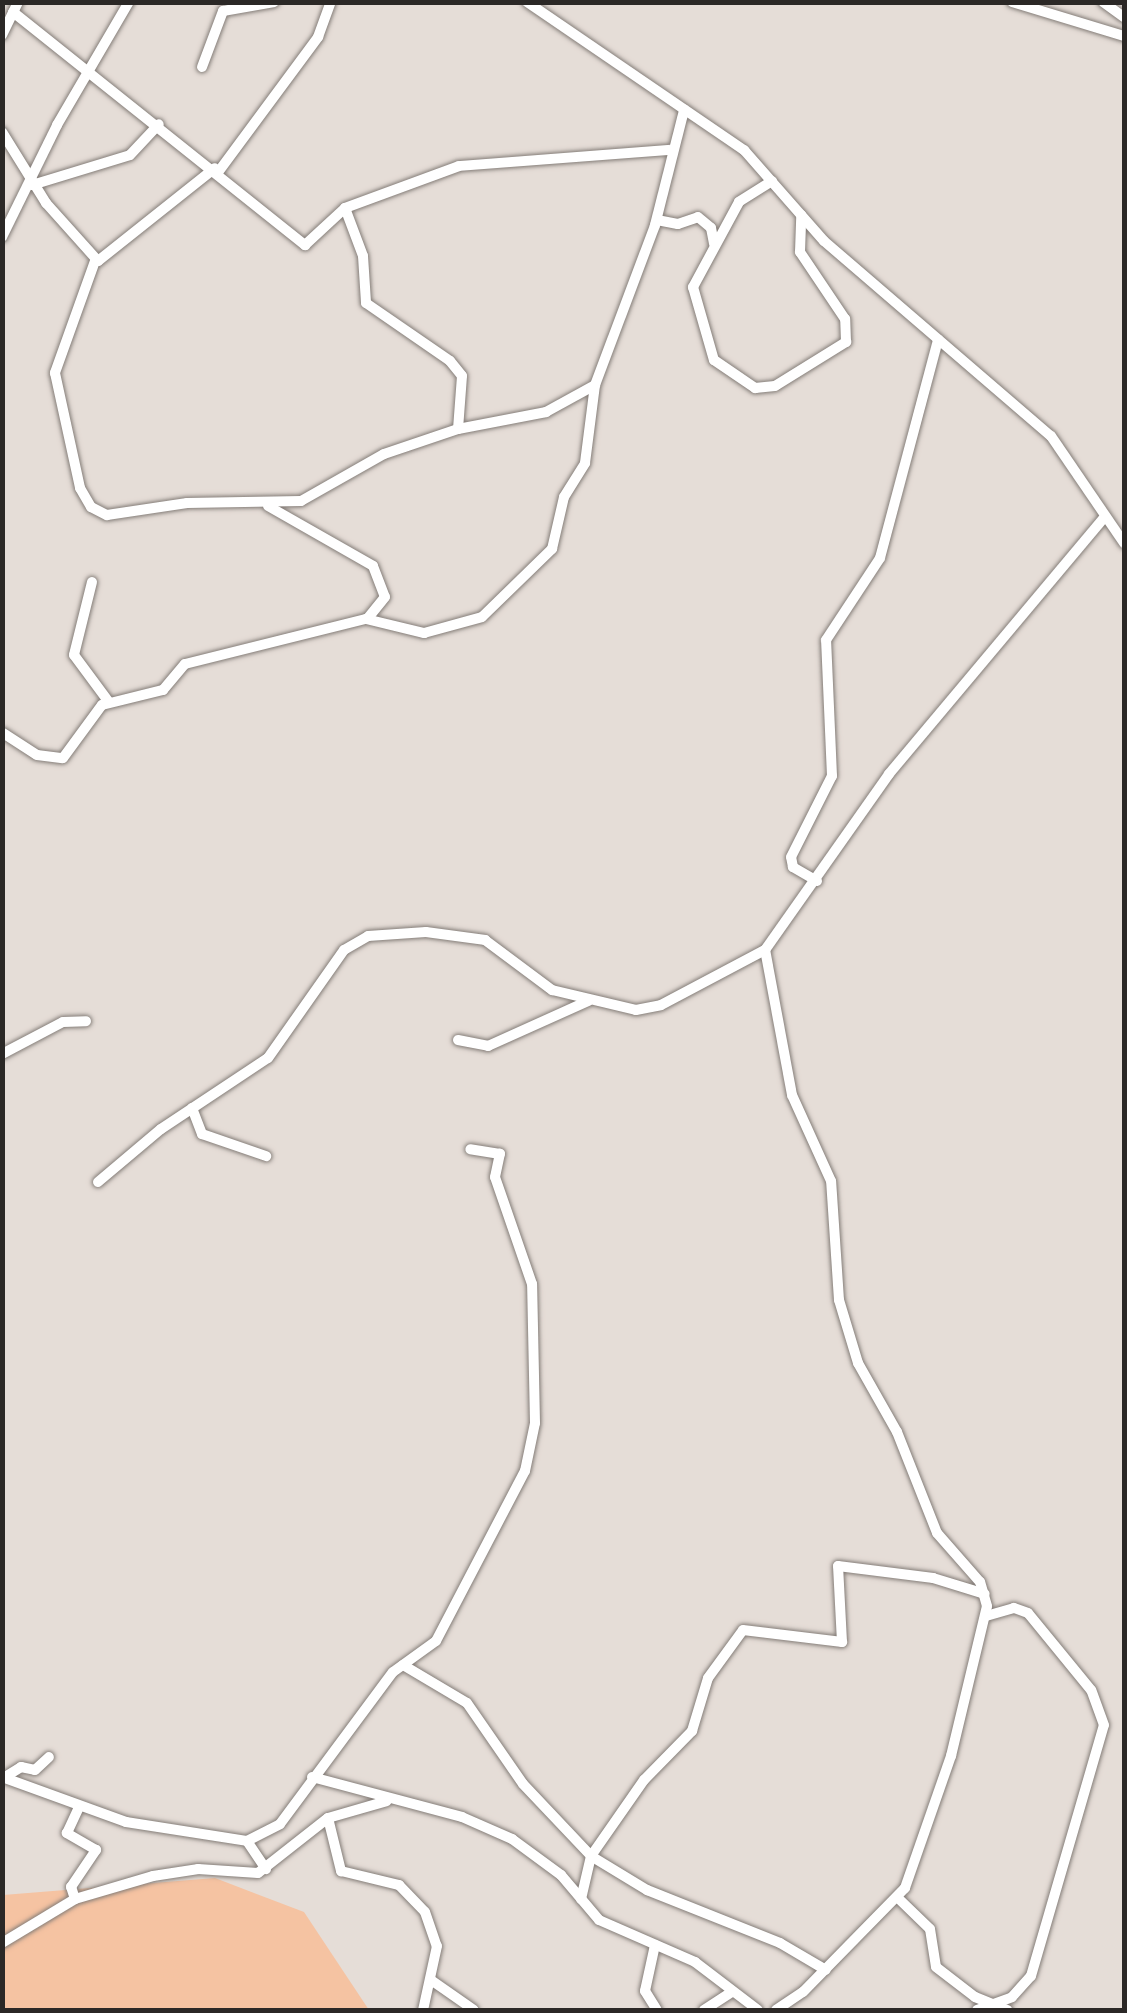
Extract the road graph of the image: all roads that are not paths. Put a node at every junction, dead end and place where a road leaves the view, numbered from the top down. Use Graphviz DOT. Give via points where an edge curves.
graph roads {
  1 [pos="130,2"];
  2 [pos="274,2"];
  3 [pos="331,2"];
  4 [pos="527,2"];
  5 [pos="1012,2"];
  6 [pos="1103,2"];
  7 [pos="10,13"];
  8 [pos="1124,17"];
  9 [pos="2,35"];
  10 [pos="1124,36"];
  11 [pos="202,67"];
  12 [pos="92,70"];
  13 [pos="684,110"];
  14 [pos="159,124"];
  15 [pos="2,132"];
  16 [pos="669,150"];
  17 [pos="217,170"];
  18 [pos="772,181"];
  19 [pos="31,183"];
  20 [pos="345,208"];
  21 [pos="801,216"];
  22 [pos="656,220"];
  23 [pos="2,238"];
  24 [pos="714,244"];
  25 [pos="95,261"];
  26 [pos="938,340"];
  27 [pos="595,384"];
  28 [pos="458,429"];
  29 [pos="268,506"];
  30 [pos="1105,517"];
  31 [pos="1124,543"];
  32 [pos="92,582"];
  33 [pos="366,619"];
  34 [pos="108,701"];
  35 [pos="4,733"];
  36 [pos="817,882"];
  37 [pos="765,950"];
  38 [pos="589,1000"];
  39 [pos="86,1021"];
  40 [pos="458,1040"];
  41 [pos="2,1054"];
  42 [pos="192,1108"];
  43 [pos="470,1149"];
  44 [pos="266,1156"];
  45 [pos="98,1182"];
  46 [pos="987,1595"];
  47 [pos="986,1616"];
  48 [pos="403,1664"];
  49 [pos="49,1757"];
  50 [pos="4,1777"];
  51 [pos="312,1778"];
  52 [pos="395,1800"];
  53 [pos="79,1807"];
  54 [pos="328,1818"];
  55 [pos="247,1841"];
  56 [pos="591,1856"];
  57 [pos="266,1870"];
  58 [pos="75,1898"];
  59 [pos="898,1898"];
  60 [pos="581,1899"];
  61 [pos="2,1942"];
  62 [pos="655,1944"];
  63 [pos="826,1970"];
  64 [pos="431,1980"];
  65 [pos="732,1992"];
  66 [pos="989,2004"];
  67 [pos="423,2010"];
  68 [pos="474,2010"];
  69 [pos="657,2010"];
  70 [pos="704,2010"];
  71 [pos="758,2010"];
  72 [pos="776,2010"];
  73 [pos="977,2010"];
  74 [pos="1008,2010"];
  1 -- 12 [label="street"];
  2 -- 11 [label="street" via="224,11"];
  3 -- 17 [label="street" via="318,37"];
  4 -- 13 [label="street"];
  5 -- 10 [label="street"];
  6 -- 8 [label="street"];
  7 -- 9 [label="street"];
  7 -- 12 [label="street"];
  12 -- 14 [label="street"];
  12 -- 19 [label="street"];
  13 -- 16 [label="street"];
  13 -- 18 [label="street" via="732,140"];
  14 -- 17 [label="street"];
  14 -- 19 [label="street" via="130,155"];
  15 -- 19 [label="street"];
  16 -- 20 [label="street" via="486,160"];
  16 -- 22 [label="street"];
  17 -- 20 [label="street" via="302,244"];
  17 -- 25 [label="street"];
  18 -- 21 [label="street"];
  18 -- 24 [label="street" via="739,202"];
  19 -- 23 [label="street"];
  19 -- 25 [label="street"];
  20 -- 28 [label="street" via="363,256 366,303 462,376"];
  21 -- 24 [label="street" via="800,252 836,302 846,342 775,386 755,388 725,373 701,330 694,280"];
  21 -- 26 [label="street"];
  22 -- 24 [label="street" via="678,224 698,217 711,228"];
  22 -- 27 [label="street"];
  25 -- 29 [label="street" via="55,366 74,468 90,507 117,515 187,503"];
  26 -- 30 [label="street" via="1051,436"];
  26 -- 36 [label="street" via="880,558 826,640 832,776 791,857 793,868"];
  27 -- 28 [label="street" via="546,412"];
  27 -- 33 [label="street" via="585,463 564,497 548,554 473,621 413,633"];
  28 -- 29 [label="street" via="384,454 311,498"];
  29 -- 33 [label="street" via="373,566 385,598"];
  30 -- 31 [label="street"];
  30 -- 36 [label="street" via="920,733"];
  32 -- 34 [label="street" via="74,654"];
  33 -- 34 [label="street" via="184,664 163,690"];
  34 -- 35 [label="street" via="64,758 37,755"];
  36 -- 37 [label="street"];
  37 -- 38 [label="street" via="647,1009"];
  37 -- 46 [label="street" via="792,1095 831,1181 839,1300 858,1364 897,1432 944,1546"];
  38 -- 40 [label="street" via="488,1046"];
  38 -- 42 [label="street" via="552,990 485,940 426,932 368,936 344,950 282,1045"];
  39 -- 41 [label="street" via="62,1022"];
  42 -- 44 [label="street" via="202,1134"];
  42 -- 45 [label="street"];
  43 -- 48 [label="street" via="500,1154 495,1177 532,1284 534,1423 524,1471 482,1562 436,1641"];
  46 -- 47 [label="street"];
  46 -- 56 [label="street" via="933,1578 838,1566 842,1642 743,1630 708,1678 692,1732 644,1780"];
  47 -- 59 [label="street" via="943,1782"];
  47 -- 66 [label="street" via="1014,1608 1028,1614 1091,1690 1104,1725 1031,1976 1012,1998"];
  48 -- 51 [label="street"];
  48 -- 56 [label="street" via="467,1703 523,1784"];
  49 -- 50 [label="street" via="35,1770 21,1767"];
  50 -- 53 [label="street"];
  51 -- 52 [label="street"];
  51 -- 55 [label="street" via="280,1824"];
  52 -- 54 [label="street"];
  52 -- 60 [label="street" via="512,1839"];
  53 -- 55 [label="street"];
  53 -- 58 [label="street" via="67,1833 94,1843 96,1850 71,1887"];
  54 -- 57 [label="street"];
  54 -- 64 [label="street" via="341,1872 399,1885 424,1912 436,1946"];
  55 -- 57 [label="street"];
  56 -- 60 [label="street"];
  56 -- 63 [label="street" via="648,1890 780,1943"];
  57 -- 58 [label="street" via="176,1871"];
  58 -- 61 [label="street"];
  59 -- 63 [label="street"];
  59 -- 66 [label="street" via="930,1928 932,1963"];
  60 -- 62 [label="street" via="608,1926"];
  62 -- 65 [label="street" via="695,1962"];
  62 -- 69 [label="street" via="645,1990"];
  63 -- 72 [label="street"];
  64 -- 67 [label="street"];
  64 -- 68 [label="street"];
  65 -- 70 [label="street"];
  65 -- 71 [label="street"];
  66 -- 73 [label="street"];
  66 -- 74 [label="street"];
}
